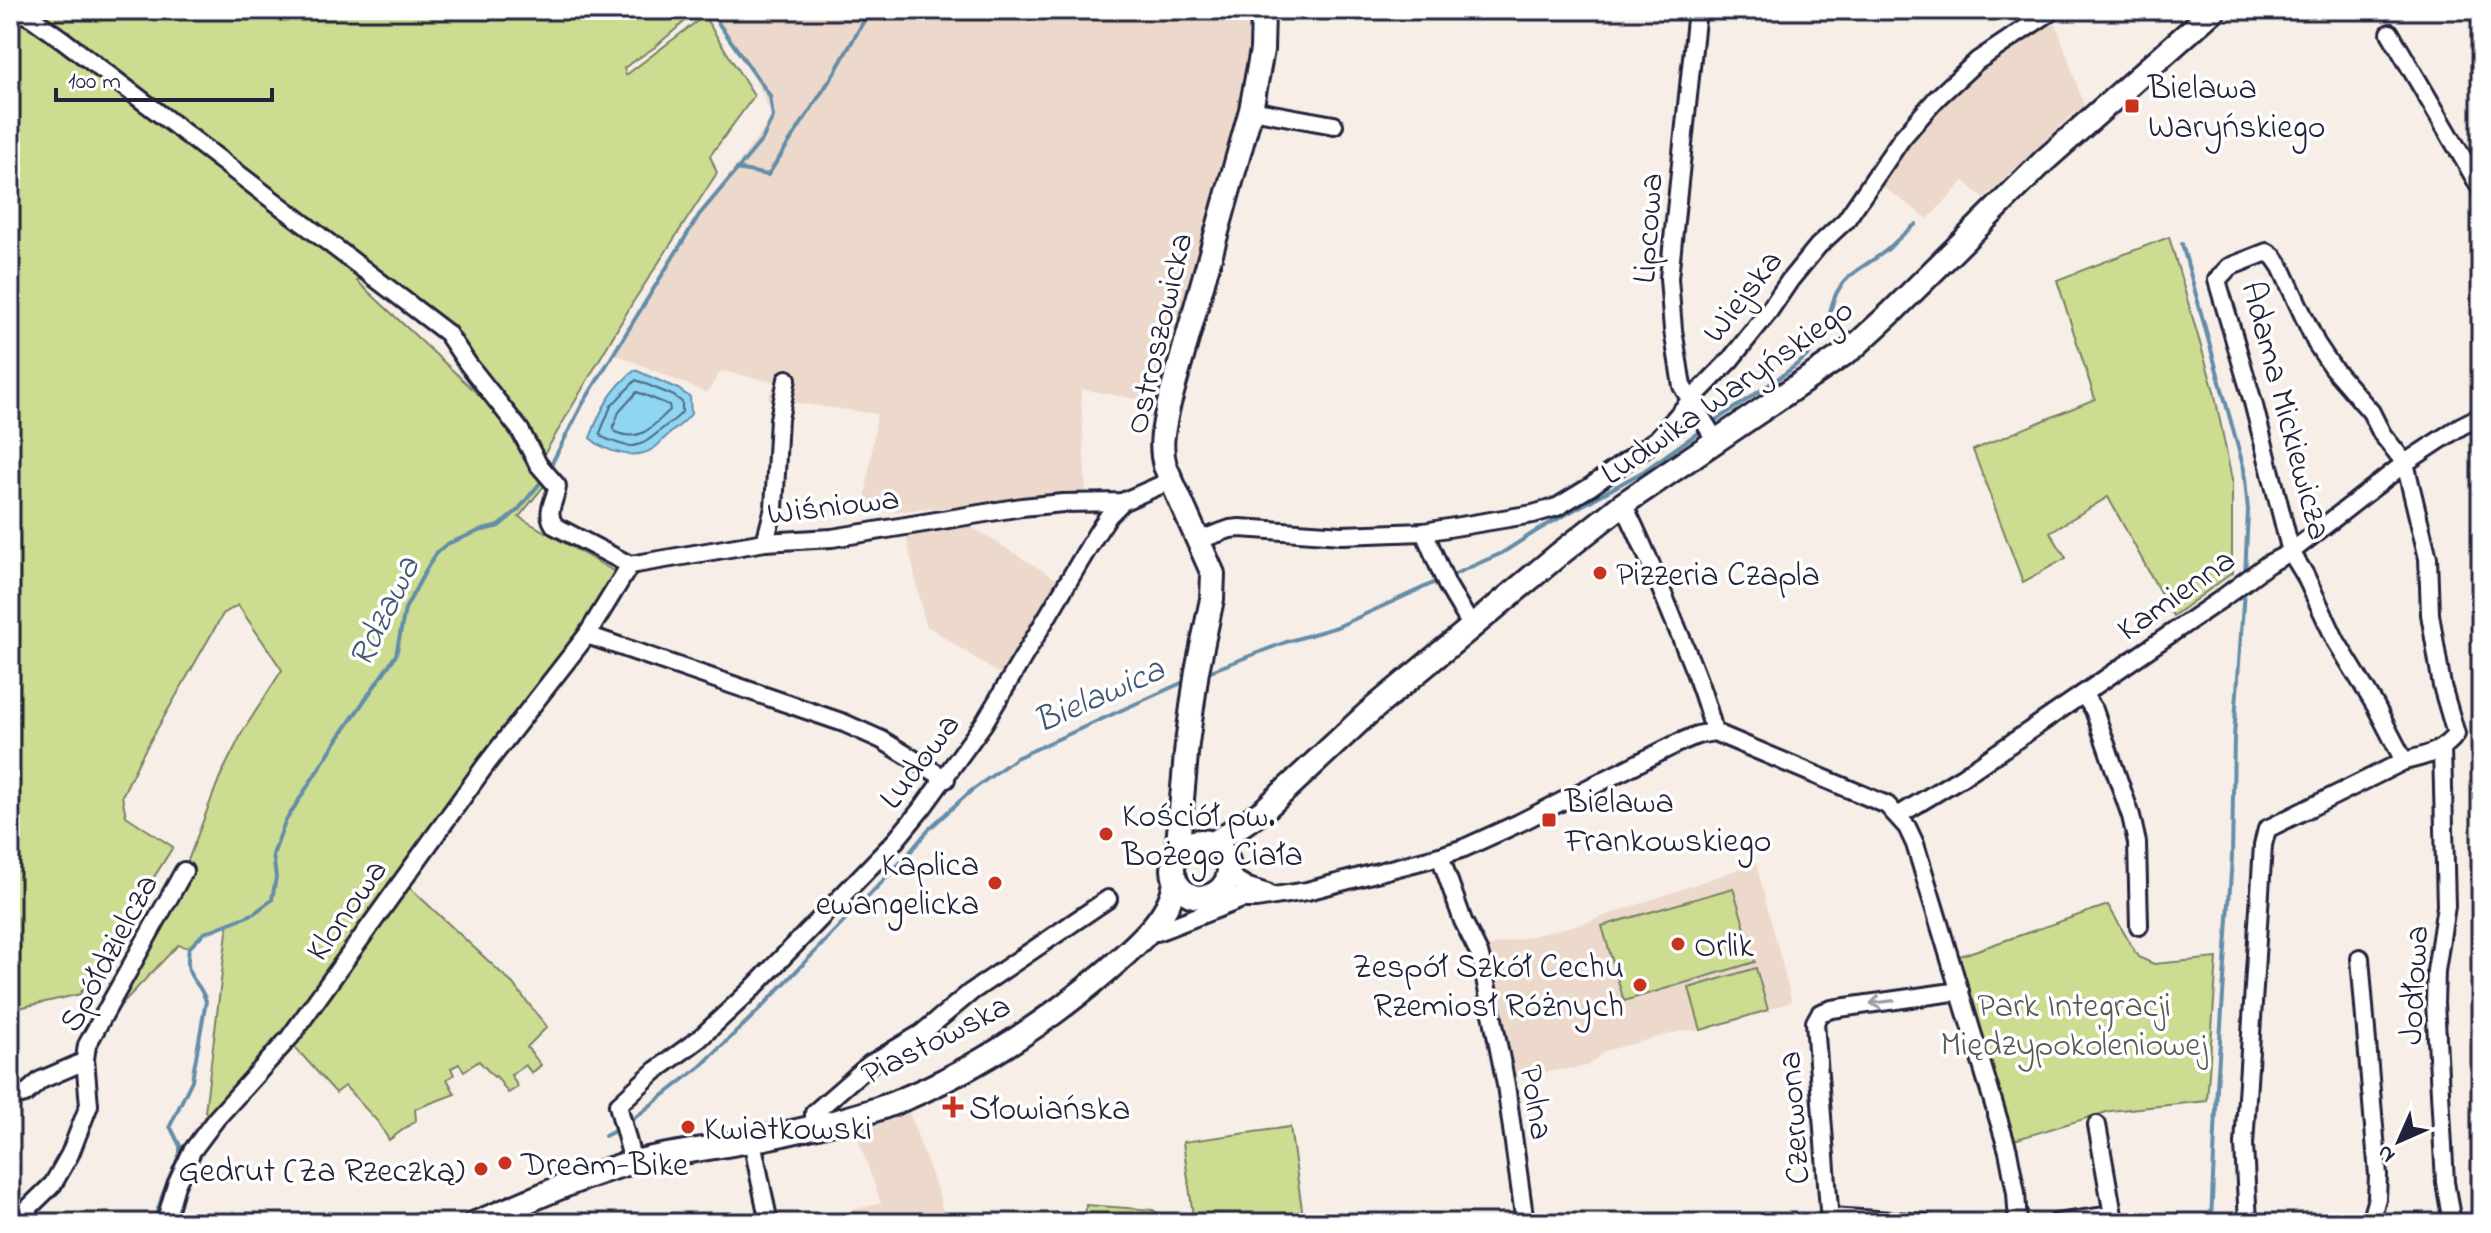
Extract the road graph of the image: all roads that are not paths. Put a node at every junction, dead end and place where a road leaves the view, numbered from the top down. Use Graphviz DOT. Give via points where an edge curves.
graph roads {
  1 [pos="17,10"];
  2 [pos="1263,10"];
  3 [pos="1697,10"];
  4 [pos="2053,10"];
  5 [pos="2214,10"];
  6 [pos="2390,33"];
  7 [pos="1251,110"];
  8 [pos="1334,125"];
  9 [pos="2481,189"];
  10 [pos="787,379"];
  11 [pos="1690,401"];
  12 [pos="2481,416"];
  13 [pos="1709,430"];
  14 [pos="2405,463"];
  15 [pos="1172,480"];
  16 [pos="1122,502"];
  17 [pos="1623,504"];
  18 [pos="1424,532"];
  19 [pos="1199,540"];
  20 [pos="765,542"];
  21 [pos="2291,552"];
  22 [pos="630,565"];
  23 [pos="1472,627"];
  24 [pos="587,635"];
  25 [pos="2083,694"];
  26 [pos="1714,732"];
  27 [pos="2442,749"];
  28 [pos="2404,761"];
  29 [pos="946,779"];
  30 [pos="1183,808"];
  31 [pos="1263,811"];
  32 [pos="1899,815"];
  33 [pos="1209,843"];
  34 [pos="1177,855"];
  35 [pos="1440,856"];
  36 [pos="184,871"];
  37 [pos="1175,878"];
  38 [pos="1218,882"];
  39 [pos="1277,895"];
  40 [pos="1108,899"];
  41 [pos="1242,899"];
  42 [pos="2139,926"];
  43 [pos="1157,932"];
  44 [pos="1130,950"];
  45 [pos="2360,958"];
  46 [pos="1960,991"];
  47 [pos="85,1061"];
  48 [pos="10,1098"];
  49 [pos="2097,1125"];
  50 [pos="814,1127"];
  51 [pos="752,1141"];
  52 [pos="633,1162"];
  53 [pos="2114,1219"];
  54 [pos="1830,1220"];
  55 [pos="13,1223"];
  56 [pos="165,1223"];
  57 [pos="475,1223"];
  58 [pos="769,1223"];
  59 [pos="1525,1223"];
  60 [pos="1923,1223"];
  61 [pos="2018,1223"];
  62 [pos="2057,1223"];
  63 [pos="2248,1223"];
  64 [pos="2370,1223"];
  65 [pos="2452,1223"];
  1 -- 22 [label="street" via="447,333 557,486 551,521"];
  2 -- 7 [label="main road, Ostroszowicka"];
  3 -- 11 [label="street, Lipcowa" via="1669,278 1679,374"];
  4 -- 11 [label="street, Wiejska" via="1977,61 1937,98 1902,138 1846,220 1818,246 1739,348"];
  5 -- 13 [label="main road, Ludwika Waryńskiego" via="2045,160 1862,340 1819,373"];
  6 -- 9 [label="street"];
  7 -- 8 [label="street"];
  7 -- 15 [label="main road, Ostroszowicka" via="1168,407 1161,454"];
  10 -- 20 [label="street" via="774,508"];
  11 -- 13 [label="street, Lipcowa"];
  11 -- 18 [label="street, Wiejska" via="1657,439 1557,507"];
  12 -- 14 [label="street, Kamienna"];
  13 -- 17 [label="main road, Ludwika Waryńskiego"];
  14 -- 21 [label="street, Kamienna"];
  14 -- 21 [label="street, Adama Mickiewicza" via="2324,355 2274,257 2267,252 2229,267 2217,280"];
  14 -- 27 [label="street, Jodłowa" via="2428,558 2430,614 2442,686 2455,726 2456,734"];
  15 -- 16 [label="street, Wiśniowa"];
  15 -- 19 [label="main road, Ostroszowicka"];
  16 -- 20 [label="street, Wiśniowa" via="1022,507 832,538"];
  16 -- 29 [label="street, Ludowa" via="1097,533"];
  17 -- 23 [label="main road, Ludwika Waryńskiego"];
  17 -- 26 [label="street" via="1680,635"];
  18 -- 19 [label="street, Wiejska" via="1342,535 1240,528"];
  18 -- 23 [label="street"];
  19 -- 30 [label="main road, Ostroszowicka" via="1213,588 1187,743"];
  20 -- 22 [label="street, Wiśniowa"];
  21 -- 25 [label="street, Kamienna"];
  21 -- 28 [label="street, Adama Mickiewicza"];
  22 -- 24 [label="street, Klonowa"];
  23 -- 31 [label="main road, Ludwika Waryńskiego" via="1367,714"];
  24 -- 29 [label="street" via="844,723"];
  24 -- 56 [label="street, Klonowa" via="477,777 290,1037 192,1151"];
  25 -- 32 [label="street, Kamienna"];
  25 -- 42 [label="street" via="2094,710 2131,816 2137,843"];
  26 -- 32 [label="street" via="1869,796"];
  26 -- 35 [label="street" via="1678,743"];
  27 -- 28 [label="street"];
  27 -- 65 [label="street, Jodłowa" via="2446,906 2435,1003"];
  28 -- 63 [label="street" via="2267,829 2244,1145"];
  29 -- 52 [label="street, Ludowa" via="896,840 752,989 618,1105"];
  30 -- 33 [label="main road"];
  30 -- 34 [label="main road, Ostroszowicka"];
  31 -- 33 [label="main road, Ludwika Waryńskiego"];
  31 -- 38 [label="main road, Ludwika Waryńskiego"];
  32 -- 46 [label="street" via="1915,844"];
  33 -- 34 [label="main road" via="1190,844"];
  33 -- 38 [label="main road" via="1225,855"];
  34 -- 37 [label="main road"];
  35 -- 39 [label="street"];
  35 -- 59 [label="street, Polna" via="1483,968"];
  36 -- 47 [label="street, Spółdzielcza" via="87,1045"];
  37 -- 38 [label="main road" via="1183,891"];
  37 -- 44 [label="main road, Piastowska" via="1167,906"];
  38 -- 39 [label="street"];
  38 -- 41 [label="street"];
  38 -- 43 [label="main road, Piastowska"];
  39 -- 41 [label="street"];
  40 -- 50 [label="street" via="971,992 922,1033 870,1064 814,1113"];
  41 -- 43 [label="street, Piastowska"];
  43 -- 44 [label="main road, Piastowska"];
  44 -- 50 [label="main road, Piastowska" via="1047,1017 977,1062 892,1104"];
  45 -- 64 [label="street" via="2378,1175"];
  46 -- 54 [label="street, Czerwona, one-way" via="1820,1013 1815,1022"];
  46 -- 61 [label="street" via="2008,1151"];
  47 -- 48 [label="street"];
  47 -- 55 [label="street" via="89,1105 70,1154 53,1184"];
  49 -- 53 [label="street"];
  50 -- 51 [label="main road, Piastowska"];
  51 -- 52 [label="main road, Piastowska"];
  51 -- 58 [label="street"];
  52 -- 57 [label="main road, Piastowska"];
  53 -- 62 [label="street"];
  54 -- 60 [label="street, Czerwona"];
}
